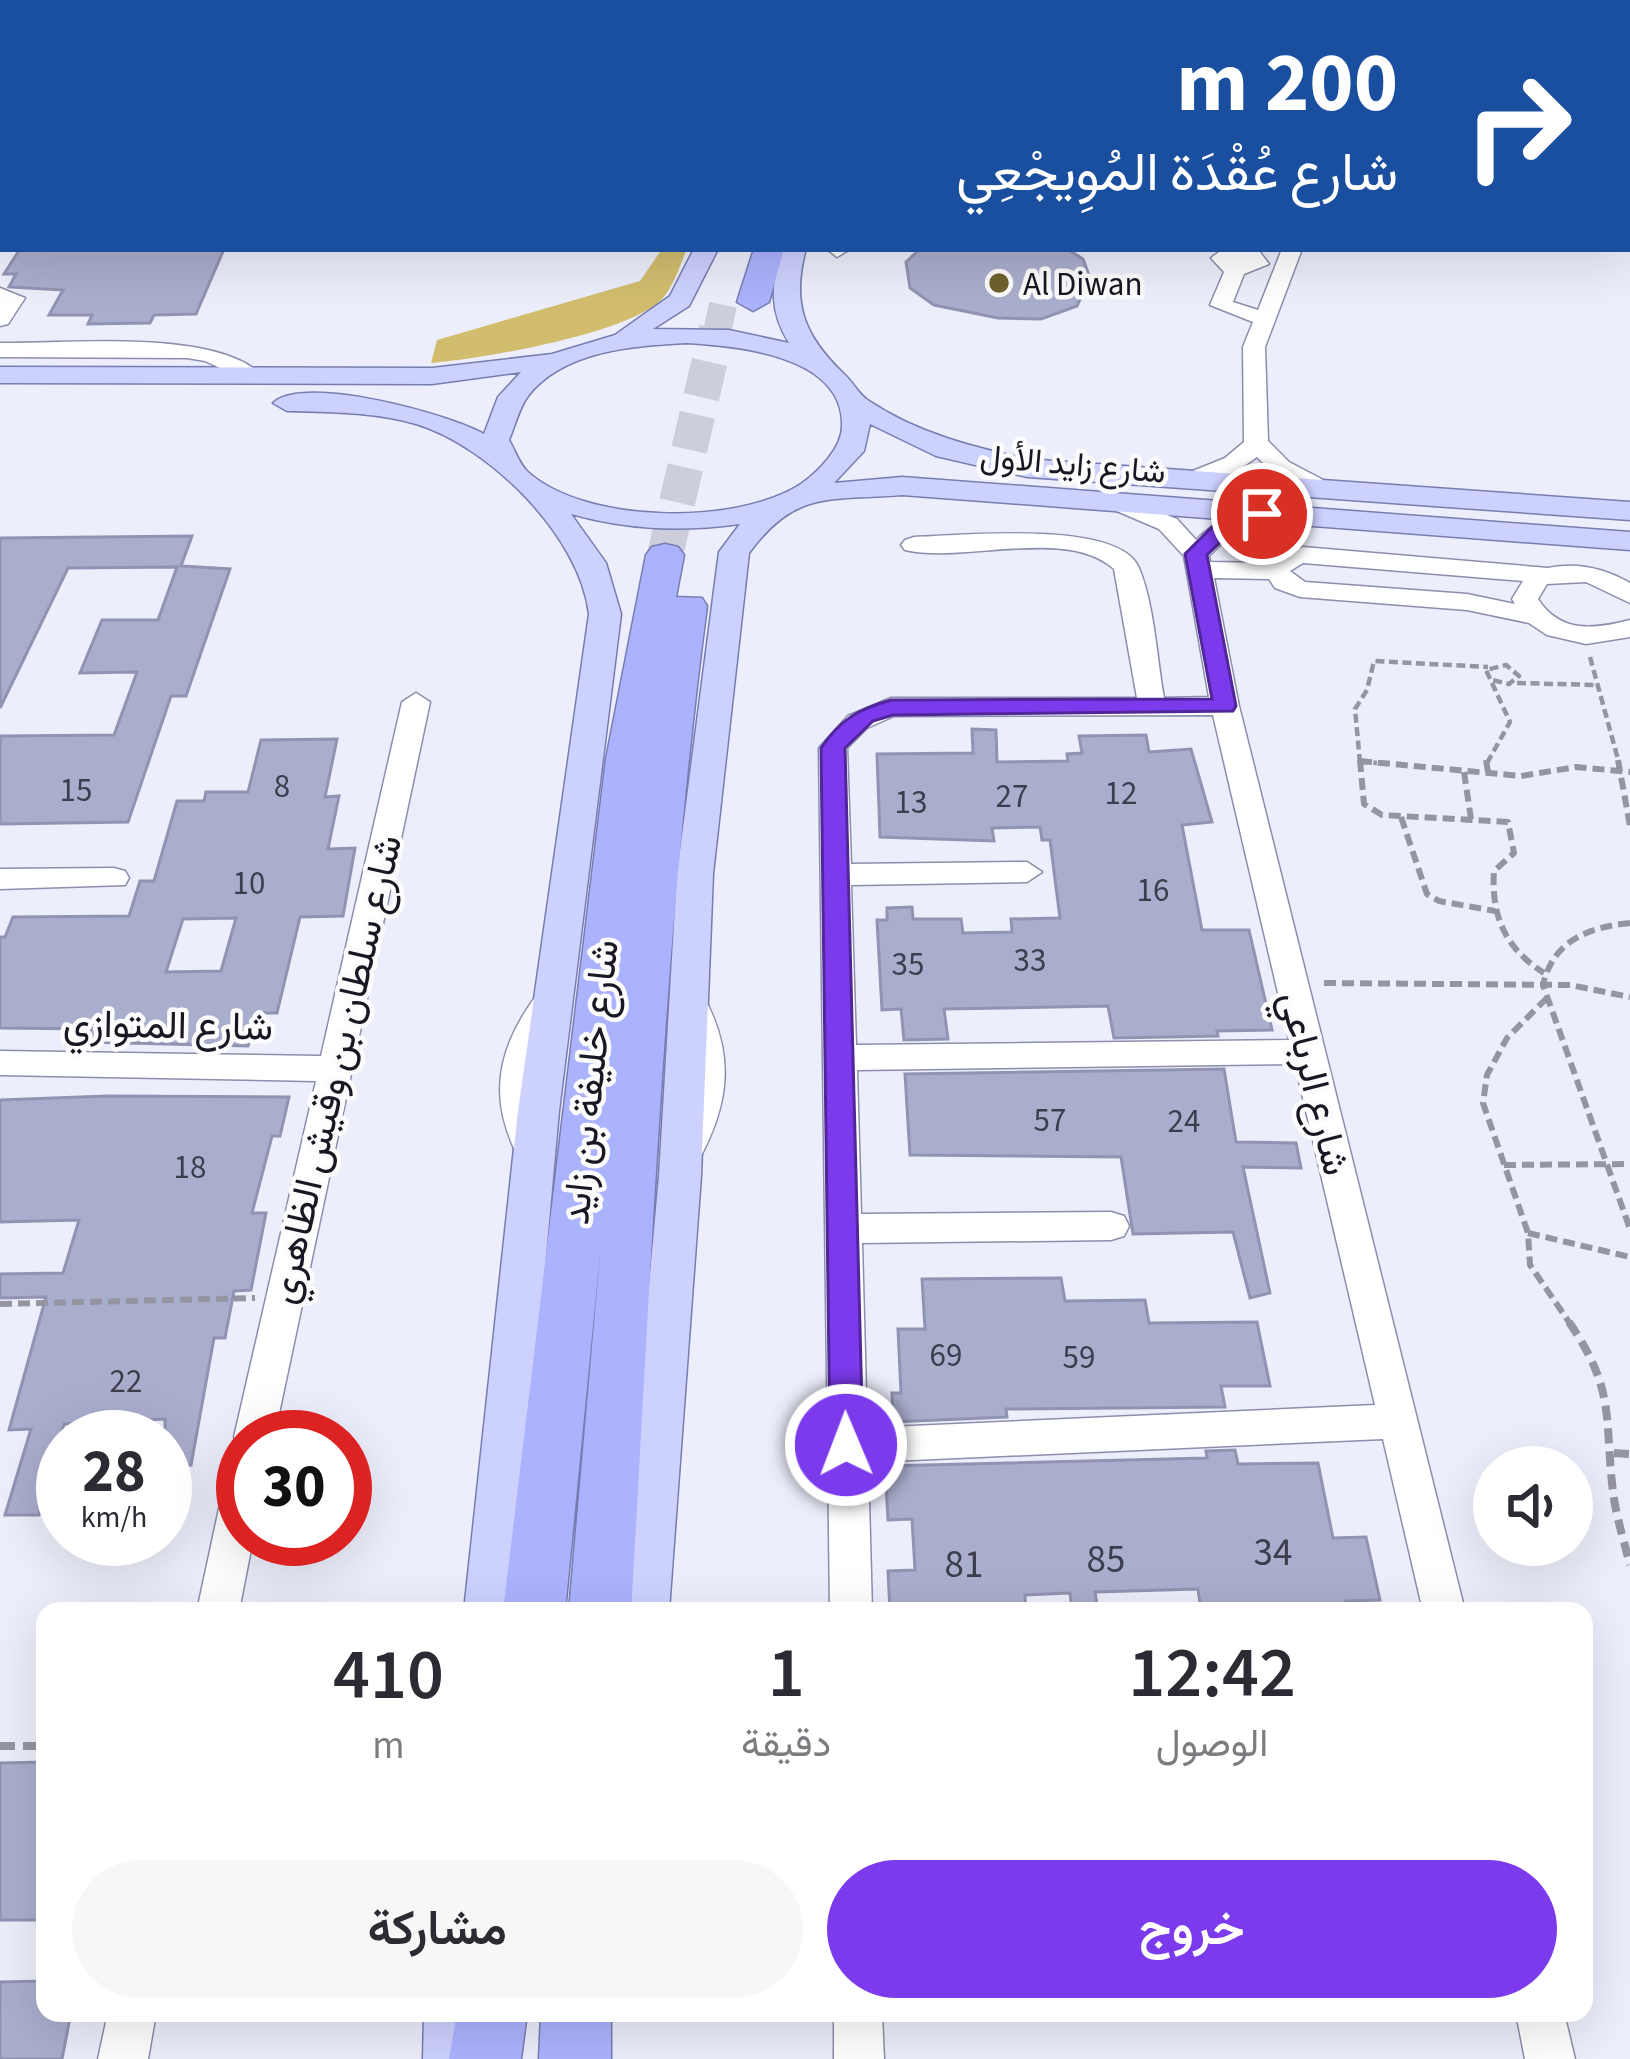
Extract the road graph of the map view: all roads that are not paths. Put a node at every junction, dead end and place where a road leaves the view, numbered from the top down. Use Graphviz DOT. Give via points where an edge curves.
graph roads {
  1 [pos="705,252"];
  2 [pos="742,252"];
  3 [pos="767,252"];
  4 [pos="793,252"];
  5 [pos="1243,258"];
  6 [pos="1288,259"];
  7 [pos="0,294"];
  8 [pos="1262,318"];
  9 [pos="0,319"];
  10 [pos="0,350"];
  11 [pos="584,351"];
  12 [pos="822,370"];
  13 [pos="0,375"];
  14 [pos="251,376"];
  15 [pos="0,401"];
  16 [pos="853,404"];
  17 [pos="1256,442"];
  18 [pos="505,462"];
  19 [pos="1185,479"];
  20 [pos="1320,488"];
  21 [pos="538,493"];
  22 [pos="791,499"];
  23 [pos="1121,504"];
  24 [pos="1630,511"];
  25 [pos="1262,514"];
  26 [pos="1527,533"];
  27 [pos="1623,540"];
  28 [pos="914,545"];
  29 [pos="1197,562"];
  30 [pos="1277,572"];
  31 [pos="1551,574"];
  32 [pos="1610,578"];
  33 [pos="1630,595"];
  34 [pos="1535,616"];
  35 [pos="1630,628"];
  36 [pos="416,702"];
  37 [pos="1152,706"];
  38 [pos="1225,706"];
  39 [pos="1027,872"];
  40 [pos="836,875"];
  41 [pos="114,878"];
  42 [pos="0,879"];
  43 [pos="1308,1052"];
  44 [pos="839,1058"];
  45 [pos="0,1064"];
  46 [pos="334,1070"];
  47 [pos="1111,1226"];
  48 [pos="842,1229"];
  49 [pos="260,1410"];
  50 [pos="1400,1421"];
  51 [pos="846,1445"];
  52 [pos="227,1566"];
  53 [pos="220,1602"];
  54 [pos="491,1602"];
  55 [pos="534,1602"];
  56 [pos="601,1602"];
  57 [pos="645,1602"];
  58 [pos="851,1602"];
  59 [pos="1442,1602"];
  60 [pos="131,2022"];
  61 [pos="453,2022"];
  62 [pos="490,2022"];
  63 [pos="576,2022"];
  64 [pos="610,2022"];
  65 [pos="858,2022"];
  66 [pos="1542,2022"];
  67 [pos="122,2059"];
  68 [pos="452,2059"];
  69 [pos="485,2059"];
  70 [pos="575,2059"];
  71 [pos="605,2059"];
  72 [pos="859,2059"];
  73 [pos="1550,2059"];
  1 -- 11 [label="main road" via="688,292 670,309"];
  2 -- 3 [label="highway" via="739,299"];
  4 -- 12 [label="main road, شارع زايد الأول" via="782,284 785,311"];
  5 -- 6 [label="street"];
  5 -- 8 [label="street" via="1221,305"];
  6 -- 8 [label="street"];
  7 -- 9 [label="street" via="14,298"];
  8 -- 17 [label="street" via="1251,376"];
  10 -- 14 [label="street" via="187,351"];
  11 -- 12 [label="main road" via="648,337 726,337"];
  11 -- 14 [label="main road" via="472,374"];
  11 -- 18 [label="main road" via="529,380 508,402 497,438"];
  12 -- 16 [label="main road, شارع زايد الأول"];
  13 -- 14 [label="main road"];
  15 -- 18 [label="main road" via="362,404 445,424"];
  16 -- 19 [label="main road, شارع زايد الأول" via="911,437 985,461"];
  16 -- 22 [label="main road" via="849,452 824,480"];
  17 -- 19 [label="street" via="1223,470"];
  17 -- 20 [label="street" via="1280,467"];
  18 -- 21 [label="main road"];
  19 -- 20 [label="main road, شارع زايد الأول"];
  20 -- 24 [label="main road, شارع زايد الأول"];
  21 -- 22 [label="main road" via="642,523 716,520"];
  21 -- 54 [label="main road" via="592,561 605,614 554,996"];
  22 -- 23 [label="main road, شارع زايد الأول" via="902,486"];
  22 -- 57 [label="main road" via="745,533 730,571 695,874"];
  23 -- 25 [label="main road, شارع زايد الأول"];
  23 -- 29 [label="street" via="1168,524"];
  25 -- 26 [label="main road, شارع زايد الأول"];
  25 -- 29 [label="street" via="1221,530"];
  26 -- 27 [label="main road, شارع زايد الأول"];
  26 -- 31 [label="street" via="1556,556"];
  27 -- 32 [label="street" via="1601,543 1586,558"];
  28 -- 37 [label="street" via="1084,544 1112,551 1126,567"];
  29 -- 30 [label="street"];
  29 -- 38 [label="street, شارع الرباعي"];
  30 -- 31 [label="street" via="1283,560 1303,555"];
  30 -- 34 [label="street" via="1300,589 1467,602"];
  31 -- 32 [label="street"];
  31 -- 34 [label="street" via="1526,591"];
  32 -- 33 [label="street"];
  34 -- 35 [label="street" via="1585,636"];
  36 -- 46 [label="street, شارع سلطان بن وقيش الظاهري"];
  37 -- 38 [label="street"];
  37 -- 40 [label="street" via="920,705 864,716 833,748"];
  38 -- 43 [label="street, شارع الرباعي"];
  39 -- 40 [label="street"];
  40 -- 44 [label="street"];
  41 -- 42 [label="street"];
  43 -- 44 [label="street"];
  43 -- 50 [label="street, شارع الرباعي"];
  44 -- 48 [label="street"];
  45 -- 46 [label="street, شارع المتوازي"];
  46 -- 49 [label="street, شارع سلطان بن وقيش الظاهري"];
  47 -- 48 [label="street"];
  48 -- 51 [label="street"];
  50 -- 51 [label="street"];
  50 -- 59 [label="street, شارع الرباعي"];
  51 -- 58 [label="street"];
  52 -- 53 [label="street"];
  55 -- 56 [label="highway, شارع خليفة بن زايد" via="627,759 681,556"];
  60 -- 67 [label="street"];
  61 -- 68 [label="main road"];
  62 -- 69 [label="highway"];
  63 -- 70 [label="highway"];
  64 -- 71 [label="main road"];
  65 -- 72 [label="street"];
  66 -- 73 [label="street"];
}
